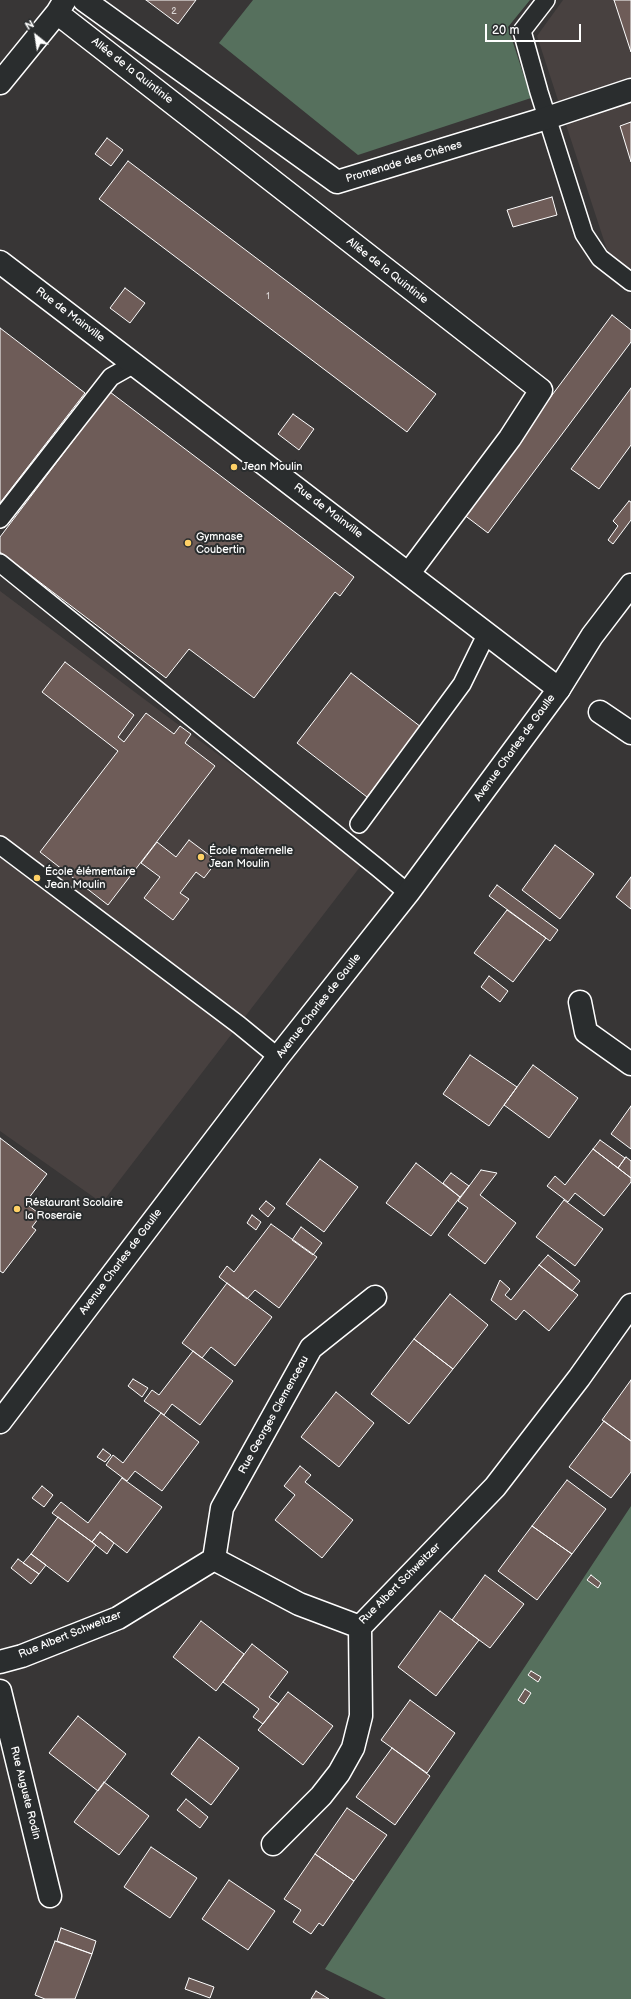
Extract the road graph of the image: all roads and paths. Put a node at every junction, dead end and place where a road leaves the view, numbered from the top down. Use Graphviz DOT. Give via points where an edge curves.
graph roads {
  1 [pos="84,0"];
  2 [pos="546,0"];
  3 [pos="61,6"];
  4 [pos="0,83"];
  5 [pos="631,90"];
  6 [pos="547,118"];
  7 [pos="0,262"];
  8 [pos="631,282"];
  9 [pos="134,364"];
  10 [pos="0,519"];
  11 [pos="0,563"];
  12 [pos="409,573"];
  13 [pos="631,585"];
  14 [pos="487,633"];
  15 [pos="559,689"];
  16 [pos="600,712"];
  17 [pos="631,733"];
  18 [pos="359,824"];
  19 [pos="0,845"];
  20 [pos="408,893"];
  21 [pos="580,1002"];
  22 [pos="278,1057"];
  23 [pos="631,1064"];
  24 [pos="374,1297"];
  25 [pos="631,1305"];
  26 [pos="0,1422"];
  27 [pos="214,1559"];
  28 [pos="360,1627"];
  29 [pos="0,1662"];
  30 [pos="0,1691"];
  31 [pos="273,1844"];
  32 [pos="50,1896"];
  1 -- 6 [label="street, Promenade des Chênes" via="337,182"];
  2 -- 6 [label="lane" via="522,31"];
  3 -- 4 [label="street"];
  3 -- 12 [label="street, Allée de la Quintinie" via="541,390 510,438"];
  5 -- 6 [label="street, Promenade des Chênes"];
  6 -- 8 [label="lane" via="584,234 600,258"];
  7 -- 9 [label="street, Rue de Mainville"];
  9 -- 10 [label="lane" via="111,377"];
  9 -- 12 [label="street, Rue de Mainville"];
  11 -- 20 [label="lane"];
  12 -- 14 [label="street, Rue de Mainville"];
  13 -- 15 [label="street, Avenue Charles de Gaulle" via="592,636"];
  14 -- 15 [label="street, Rue de Mainville"];
  14 -- 18 [label="lane" via="462,684"];
  15 -- 20 [label="street, Avenue Charles de Gaulle"];
  16 -- 17 [label="street"];
  19 -- 22 [label="lane"];
  20 -- 22 [label="street, Avenue Charles de Gaulle"];
  21 -- 23 [label="street" via="586,1032"];
  22 -- 26 [label="street, Avenue Charles de Gaulle"];
  24 -- 27 [label="street, Rue Georges Clemenceau" via="311,1348 222,1508"];
  25 -- 28 [label="street, Rue Albert Schweitzer" via="579,1378 495,1487"];
  27 -- 28 [label="street, Rue Albert Schweitzer" via="299,1604"];
  27 -- 29 [label="street, Rue Albert Schweitzer" via="118,1618 22,1656"];
  28 -- 31 [label="street" via="361,1716 353,1748 339,1773 321,1796"];
  30 -- 32 [label="street, Rue Auguste Rodin"];
}
